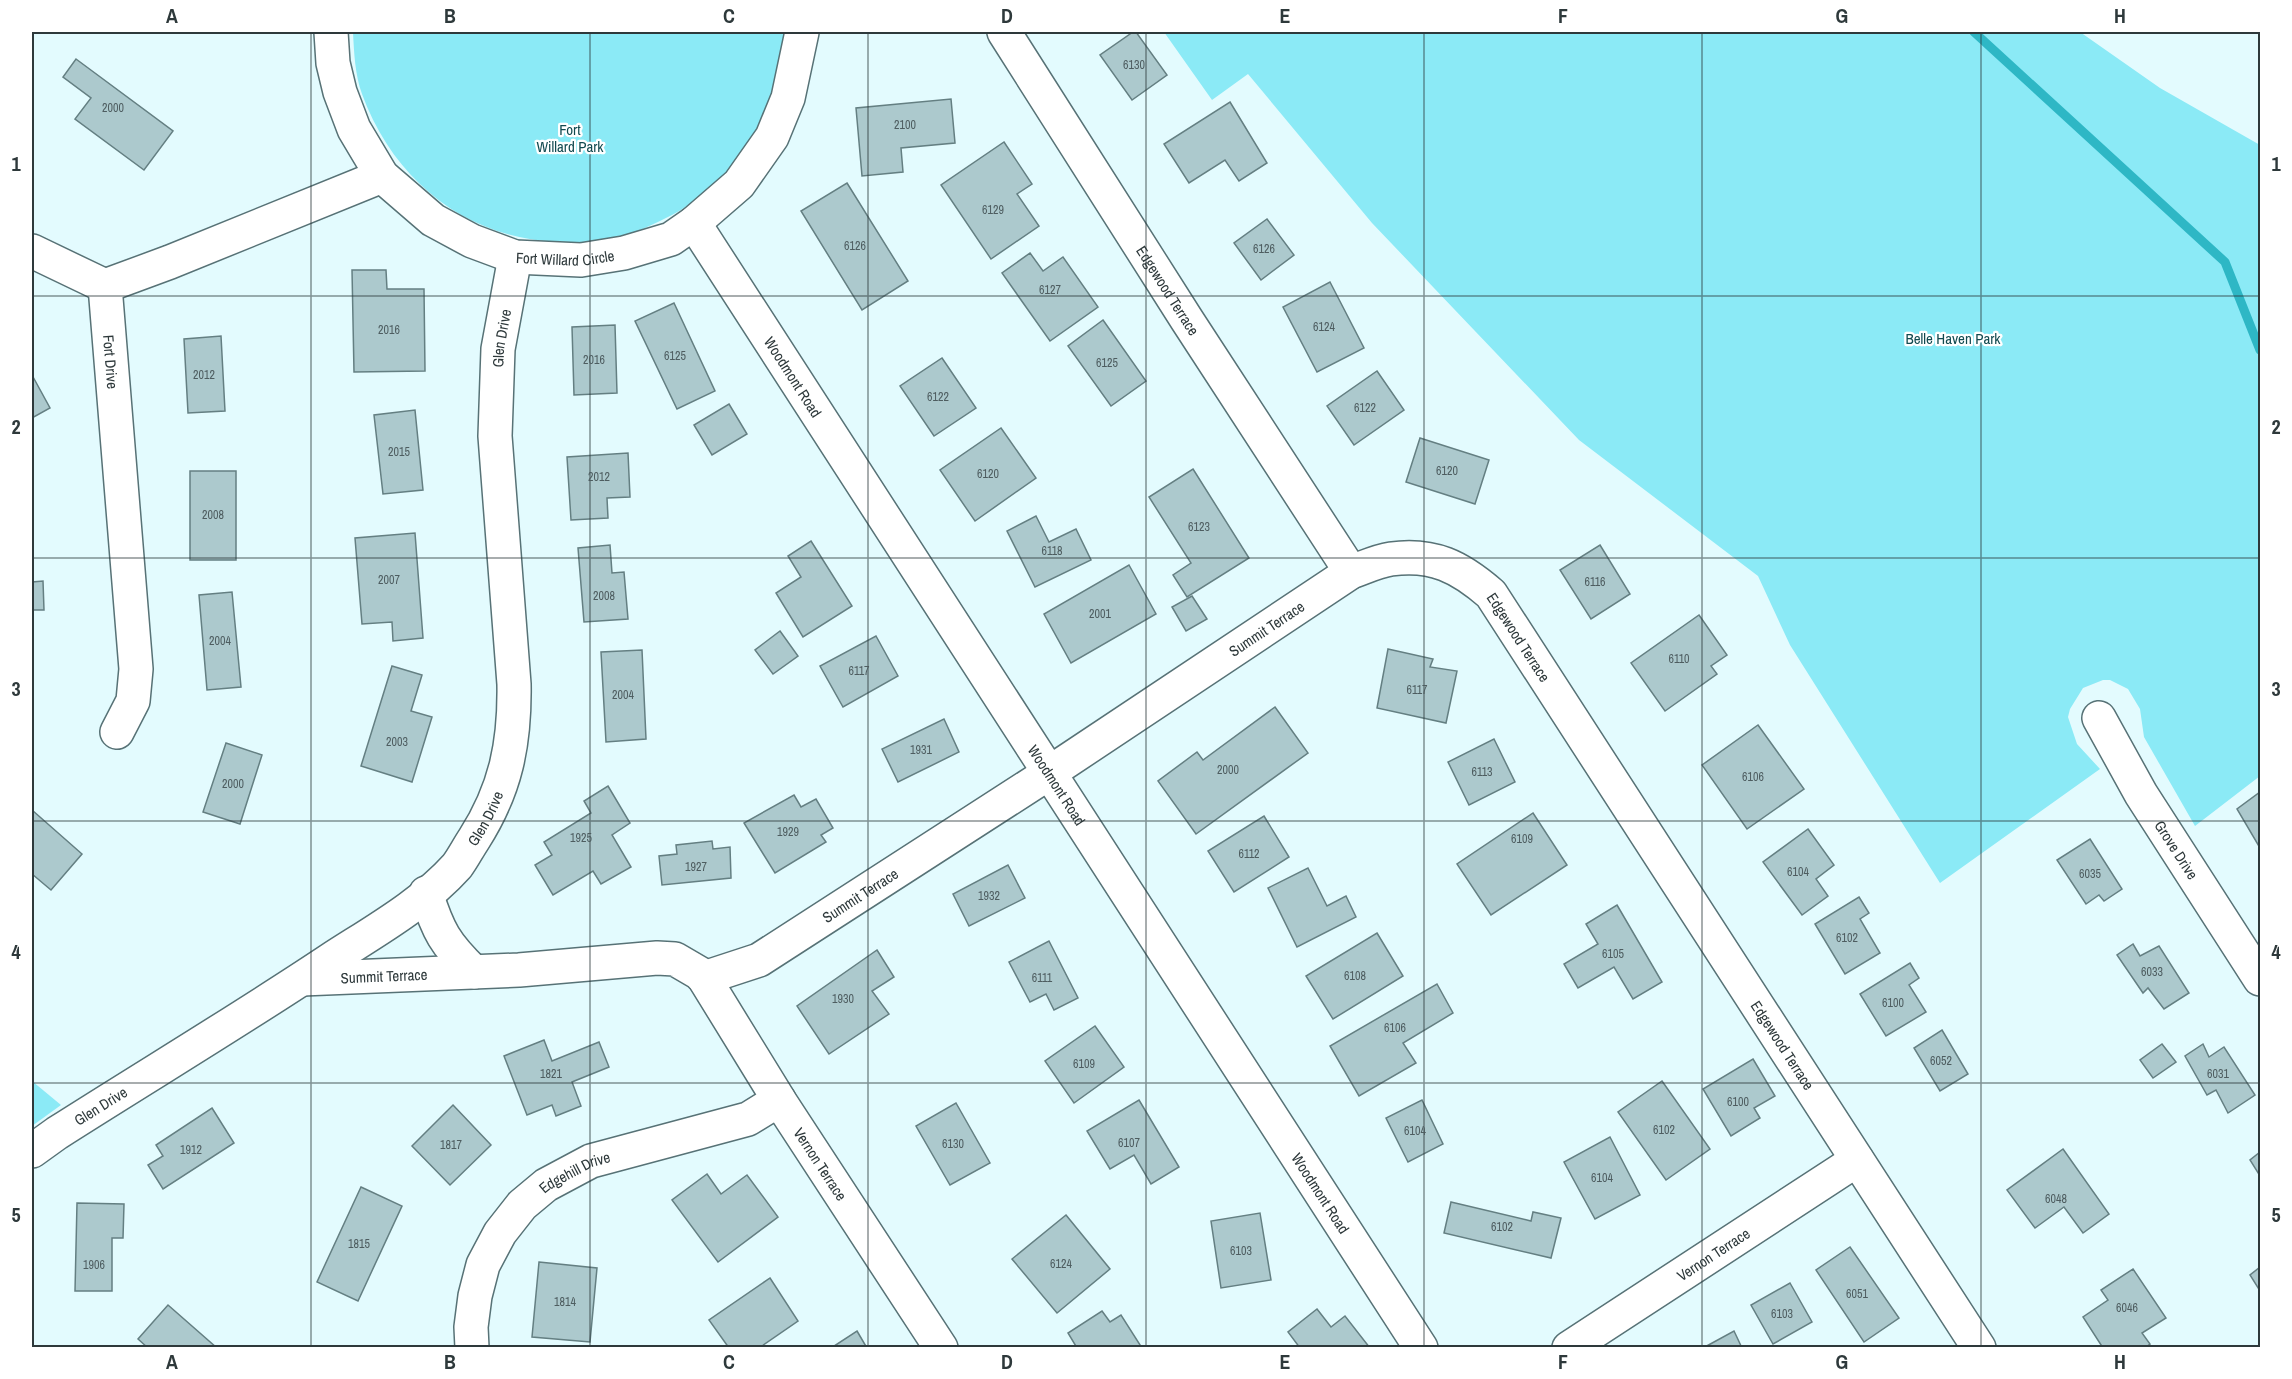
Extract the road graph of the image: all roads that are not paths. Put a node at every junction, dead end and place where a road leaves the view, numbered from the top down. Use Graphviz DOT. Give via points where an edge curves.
graph roads {
  1 [pos="331,32"];
  2 [pos="802,32"];
  3 [pos="1004,32"];
  4 [pos="382,176"];
  5 [pos="694,223"];
  6 [pos="32,251"];
  7 [pos="515,257"];
  8 [pos="105,286"];
  9 [pos="1351,572"];
  10 [pos="2100,718"];
  11 [pos="117,732"];
  12 [pos="1049,773"];
  13 [pos="426,893"];
  14 [pos="474,972"];
  15 [pos="704,978"];
  16 [pos="301,979"];
  17 [pos="2260,979"];
  18 [pos="779,1100"];
  19 [pos="32,1151"];
  20 [pos="1857,1160"];
  21 [pos="472,1347"];
  22 [pos="941,1347"];
  23 [pos="1421,1347"];
  24 [pos="1569,1347"];
  25 [pos="1979,1347"];
  1 -- 4 [label="street, Fort Willard Circle" via="339,92 354,129"];
  2 -- 5 [label="street, Fort Willard Circle" via="794,80 772,137 739,184"];
  3 -- 9 [label="street, Edgewood Terrace"];
  4 -- 7 [label="street, Fort Willard Circle" via="432,220"];
  4 -- 8 [label="street"];
  5 -- 7 [label="street, Fort Willard Circle" via="671,239 624,253 581,260"];
  5 -- 12 [label="street, Woodmont Road"];
  6 -- 8 [label="street"];
  7 -- 13 [label="street, Glen Drive" via="498,349 495,436 514,684 512,744 487,818 457,865"];
  8 -- 11 [label="street, Fort Drive" via="136,669 134,701"];
  9 -- 12 [label="street, Summit Terrace"];
  9 -- 20 [label="street, Edgewood Terrace" via="1389,559 1421,558 1446,563 1469,574 1491,594"];
  10 -- 17 [label="street, Grove Drive" via="2140,794"];
  12 -- 15 [label="street, Summit Terrace" via="759,960"];
  12 -- 23 [label="street, Woodmont Road"];
  13 -- 14 [label="street" via="449,947"];
  13 -- 16 [label="street, Glen Drive"];
  14 -- 15 [label="street, Summit Terrace" via="657,958 675,959"];
  14 -- 16 [label="street, Summit Terrace"];
  15 -- 18 [label="street, Vernon Terrace"];
  16 -- 19 [label="street, Glen Drive"];
  18 -- 21 [label="street, Edgehill Drive" via="748,1119 591,1161 546,1185 522,1205 500,1233 483,1265 475,1296"];
  18 -- 22 [label="street, Vernon Terrace"];
  20 -- 24 [label="street, Vernon Terrace"];
  20 -- 25 [label="street, Edgewood Terrace"];
}
